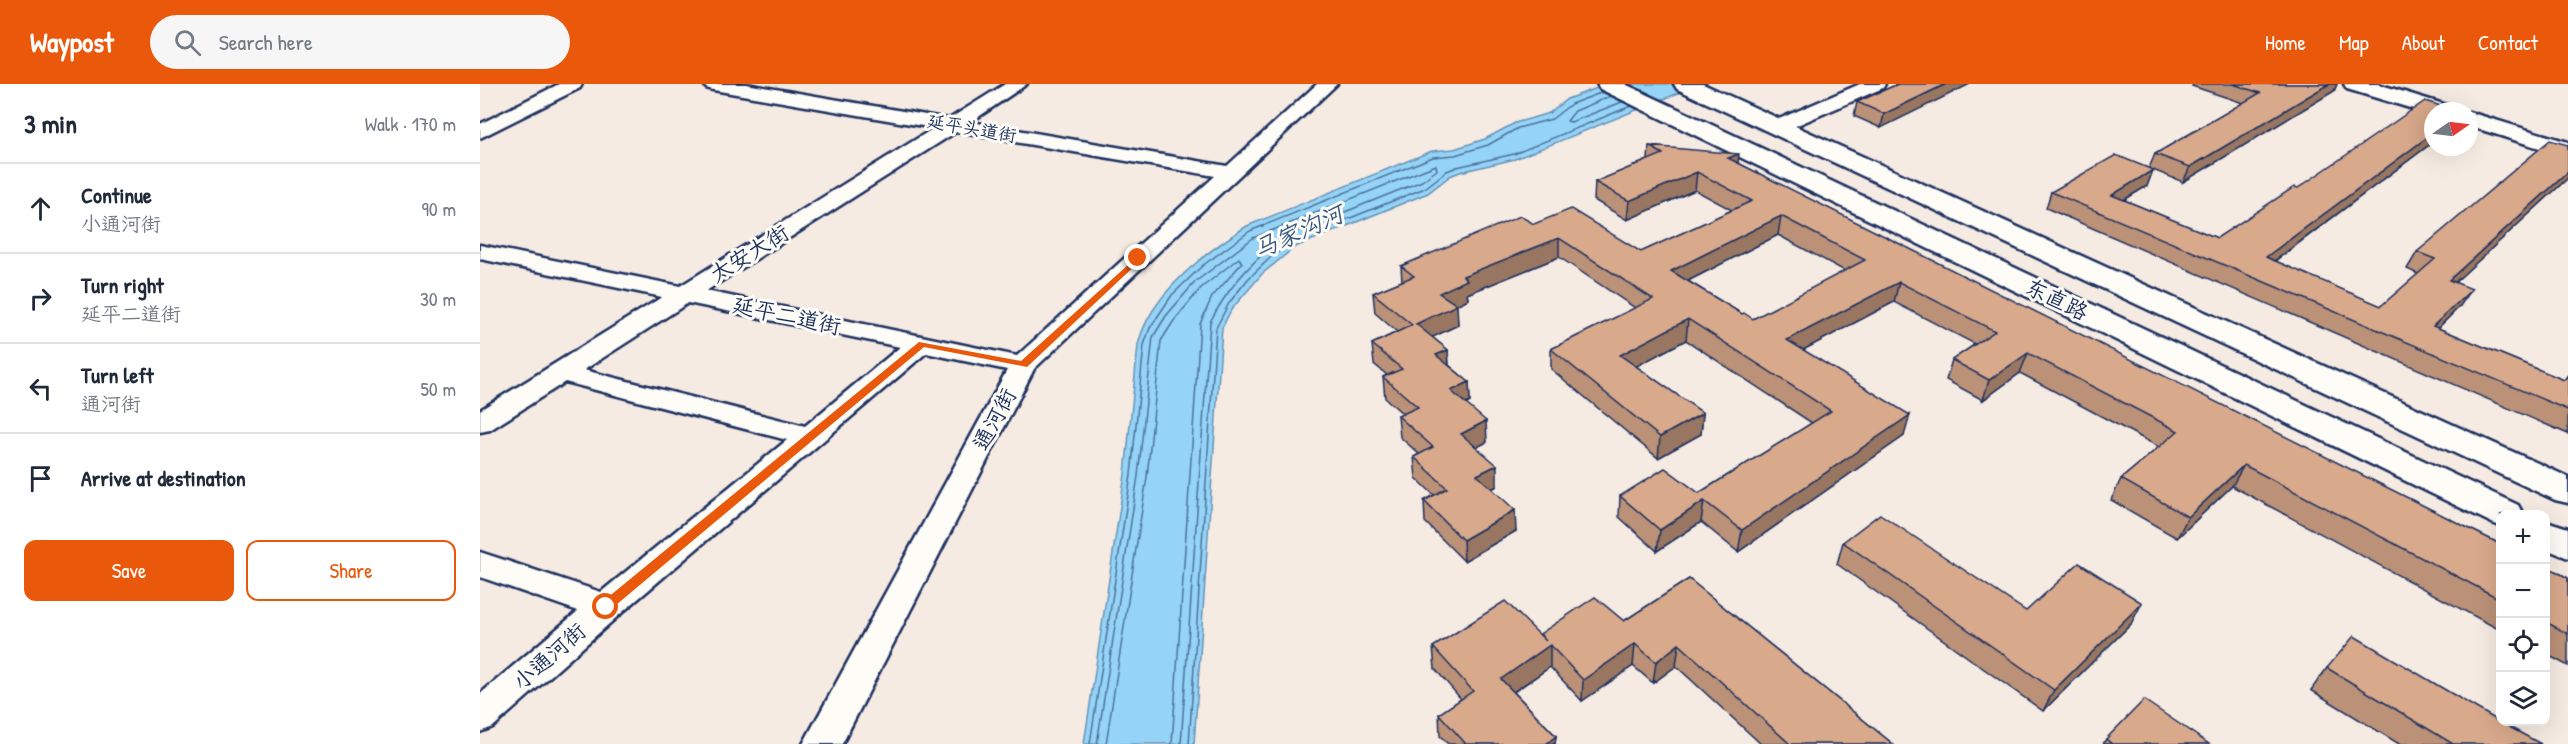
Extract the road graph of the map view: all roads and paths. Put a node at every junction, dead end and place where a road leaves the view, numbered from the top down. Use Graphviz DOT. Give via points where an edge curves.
graph roads {
  1 [pos="573,84"];
  2 [pos="713,84"];
  3 [pos="1018,84"];
  4 [pos="1328,84"];
  5 [pos="1608,84"];
  6 [pos="1685,84"];
  7 [pos="1876,84"];
  8 [pos="2355,84"];
  9 [pos="2424,105"];
  10 [pos="2478,122"];
  11 [pos="953,125"];
  12 [pos="1779,126"];
  13 [pos="480,132"];
  14 [pos="2568,150"];
  15 [pos="1232,172"];
  16 [pos="480,252"];
  17 [pos="685,294"];
  18 [pos="922,344"];
  19 [pos="1023,365"];
  20 [pos="561,372"];
  21 [pos="480,423"];
  22 [pos="812,437"];
  23 [pos="2568,491"];
  24 [pos="2497,510"];
  25 [pos="2550,536"];
  26 [pos="2568,544"];
  27 [pos="480,564"];
  28 [pos="606,607"];
  29 [pos="480,716"];
  30 [pos="822,744"];
  1 -- 13 [label="street"];
  2 -- 11 [label="street, 延平头道街"];
  3 -- 11 [label="street, 太安大街"];
  4 -- 15 [label="street, 通河街"];
  5 -- 24 [label="main road, 东直路"];
  6 -- 12 [label="main road, 东直路"];
  7 -- 12 [label="street"];
  8 -- 9 [label="main road"];
  10 -- 14 [label="main road"];
  11 -- 15 [label="street, 延平头道街"];
  11 -- 17 [label="street, 太安大街"];
  12 -- 23 [label="main road, 东直路"];
  15 -- 19 [label="street, 通河街"];
  16 -- 17 [label="street, 延平二道街"];
  17 -- 18 [label="street, 延平二道街"];
  17 -- 20 [label="street, 太安大街"];
  18 -- 19 [label="street, 延平二道街"];
  18 -- 22 [label="street, 小通河街"];
  19 -- 30 [label="street, 通河街"];
  20 -- 21 [label="street, 太安大街"];
  20 -- 22 [label="street"];
  22 -- 28 [label="street, 小通河街"];
  25 -- 26 [label="main road"];
  27 -- 28 [label="street"];
  28 -- 29 [label="street, 小通河街"];
}
